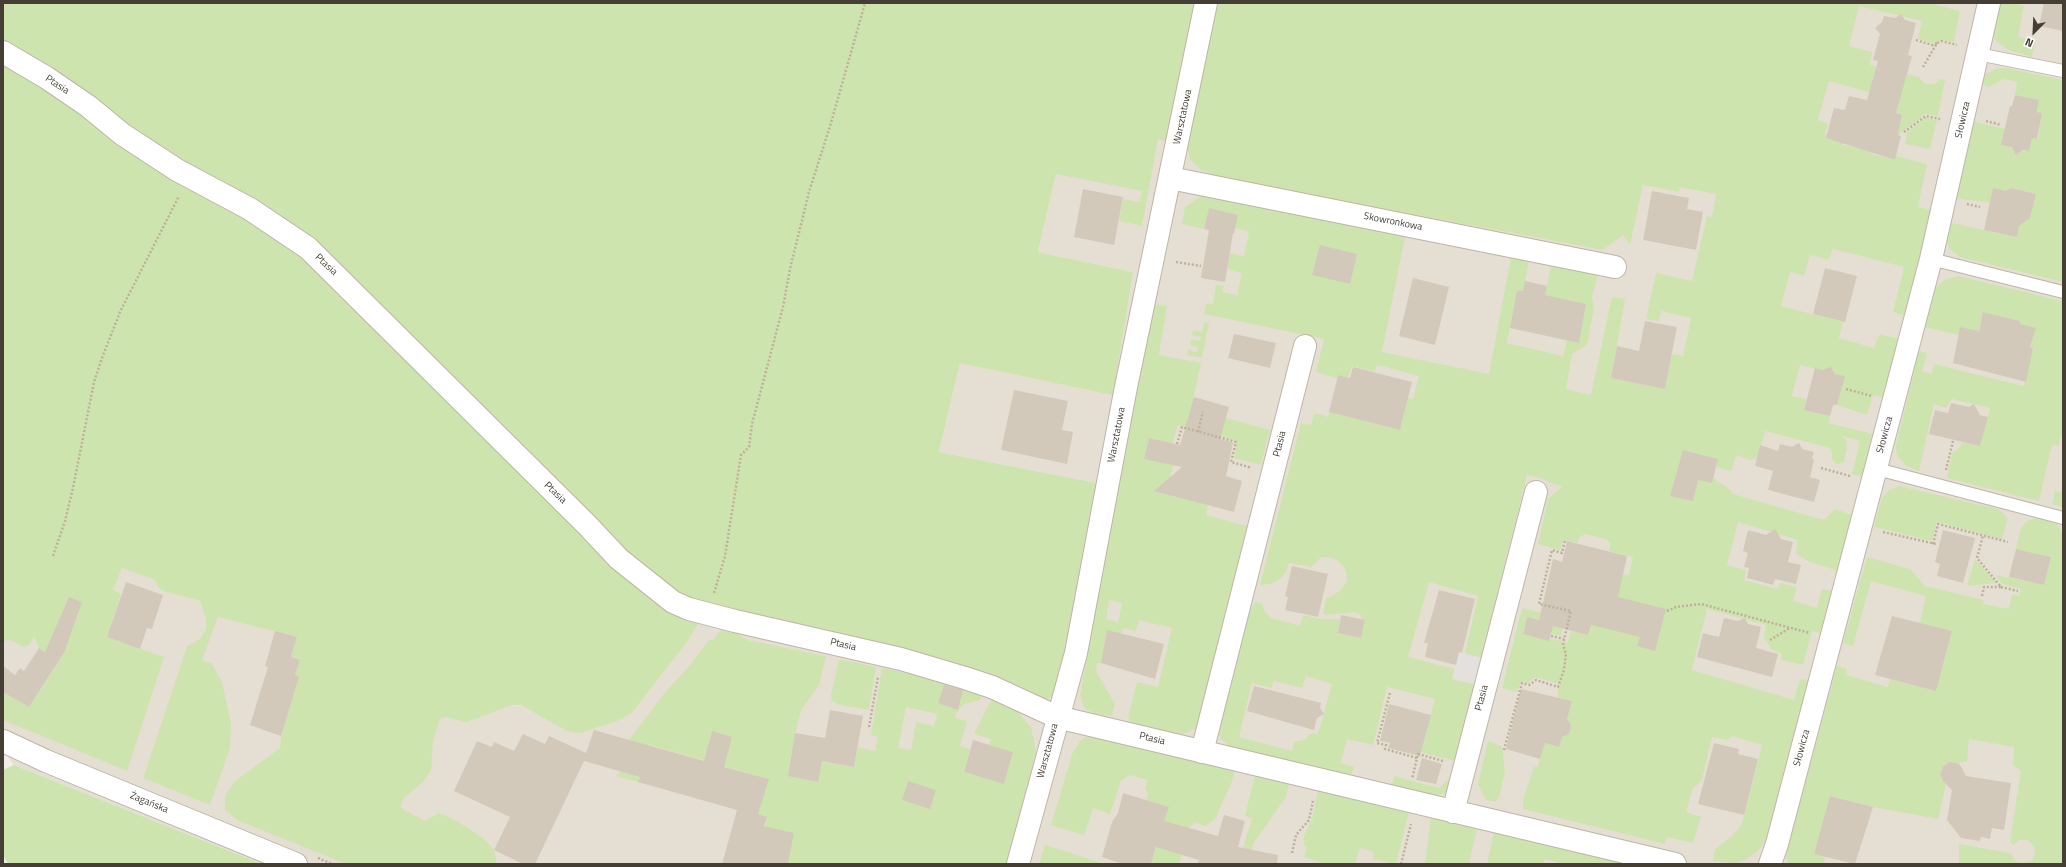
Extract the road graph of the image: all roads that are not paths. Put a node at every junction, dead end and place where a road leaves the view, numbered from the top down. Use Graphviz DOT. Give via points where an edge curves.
graph roads {
  1 [pos="1206,3"];
  2 [pos="1989,3"];
  3 [pos="3,52"];
  4 [pos="1978,52"];
  5 [pos="2063,71"];
  6 [pos="1170,178"];
  7 [pos="1931,259"];
  8 [pos="1615,267"];
  9 [pos="2063,292"];
  10 [pos="1305,346"];
  11 [pos="1875,476"];
  12 [pos="1536,492"];
  13 [pos="2063,518"];
  14 [pos="1057,718"];
  15 [pos="3,741"];
  16 [pos="1202,752"];
  17 [pos="1453,812"];
  18 [pos="296,864"];
  19 [pos="1018,864"];
  20 [pos="1675,864"];
  21 [pos="1770,864"];
  1 -- 6 [label="street, Warsztatowa"];
  2 -- 4 [label="street, Słowicza"];
  3 -- 14 [label="street, Ptasia" via="47,78 88,106 122,134 177,170 250,209 308,248 620,559 673,602 705,613 882,655 965,678 992,687"];
  4 -- 5 [label="lane"];
  4 -- 7 [label="street, Słowicza"];
  6 -- 8 [label="street, Skowronkowa"];
  6 -- 14 [label="street, Warsztatowa" via="1115,442 1076,653"];
  7 -- 9 [label="lane"];
  7 -- 11 [label="street, Słowicza"];
  10 -- 16 [label="street, Ptasia"];
  11 -- 13 [label="lane" via="1942,486"];
  11 -- 21 [label="street, Słowicza"];
  12 -- 17 [label="street, Ptasia"];
  14 -- 16 [label="street, Ptasia"];
  14 -- 19 [label="street, Warsztatowa"];
  15 -- 18 [label="street, Żagańska"];
  16 -- 17 [label="street, Ptasia"];
  17 -- 20 [label="street, Ptasia"];
}
